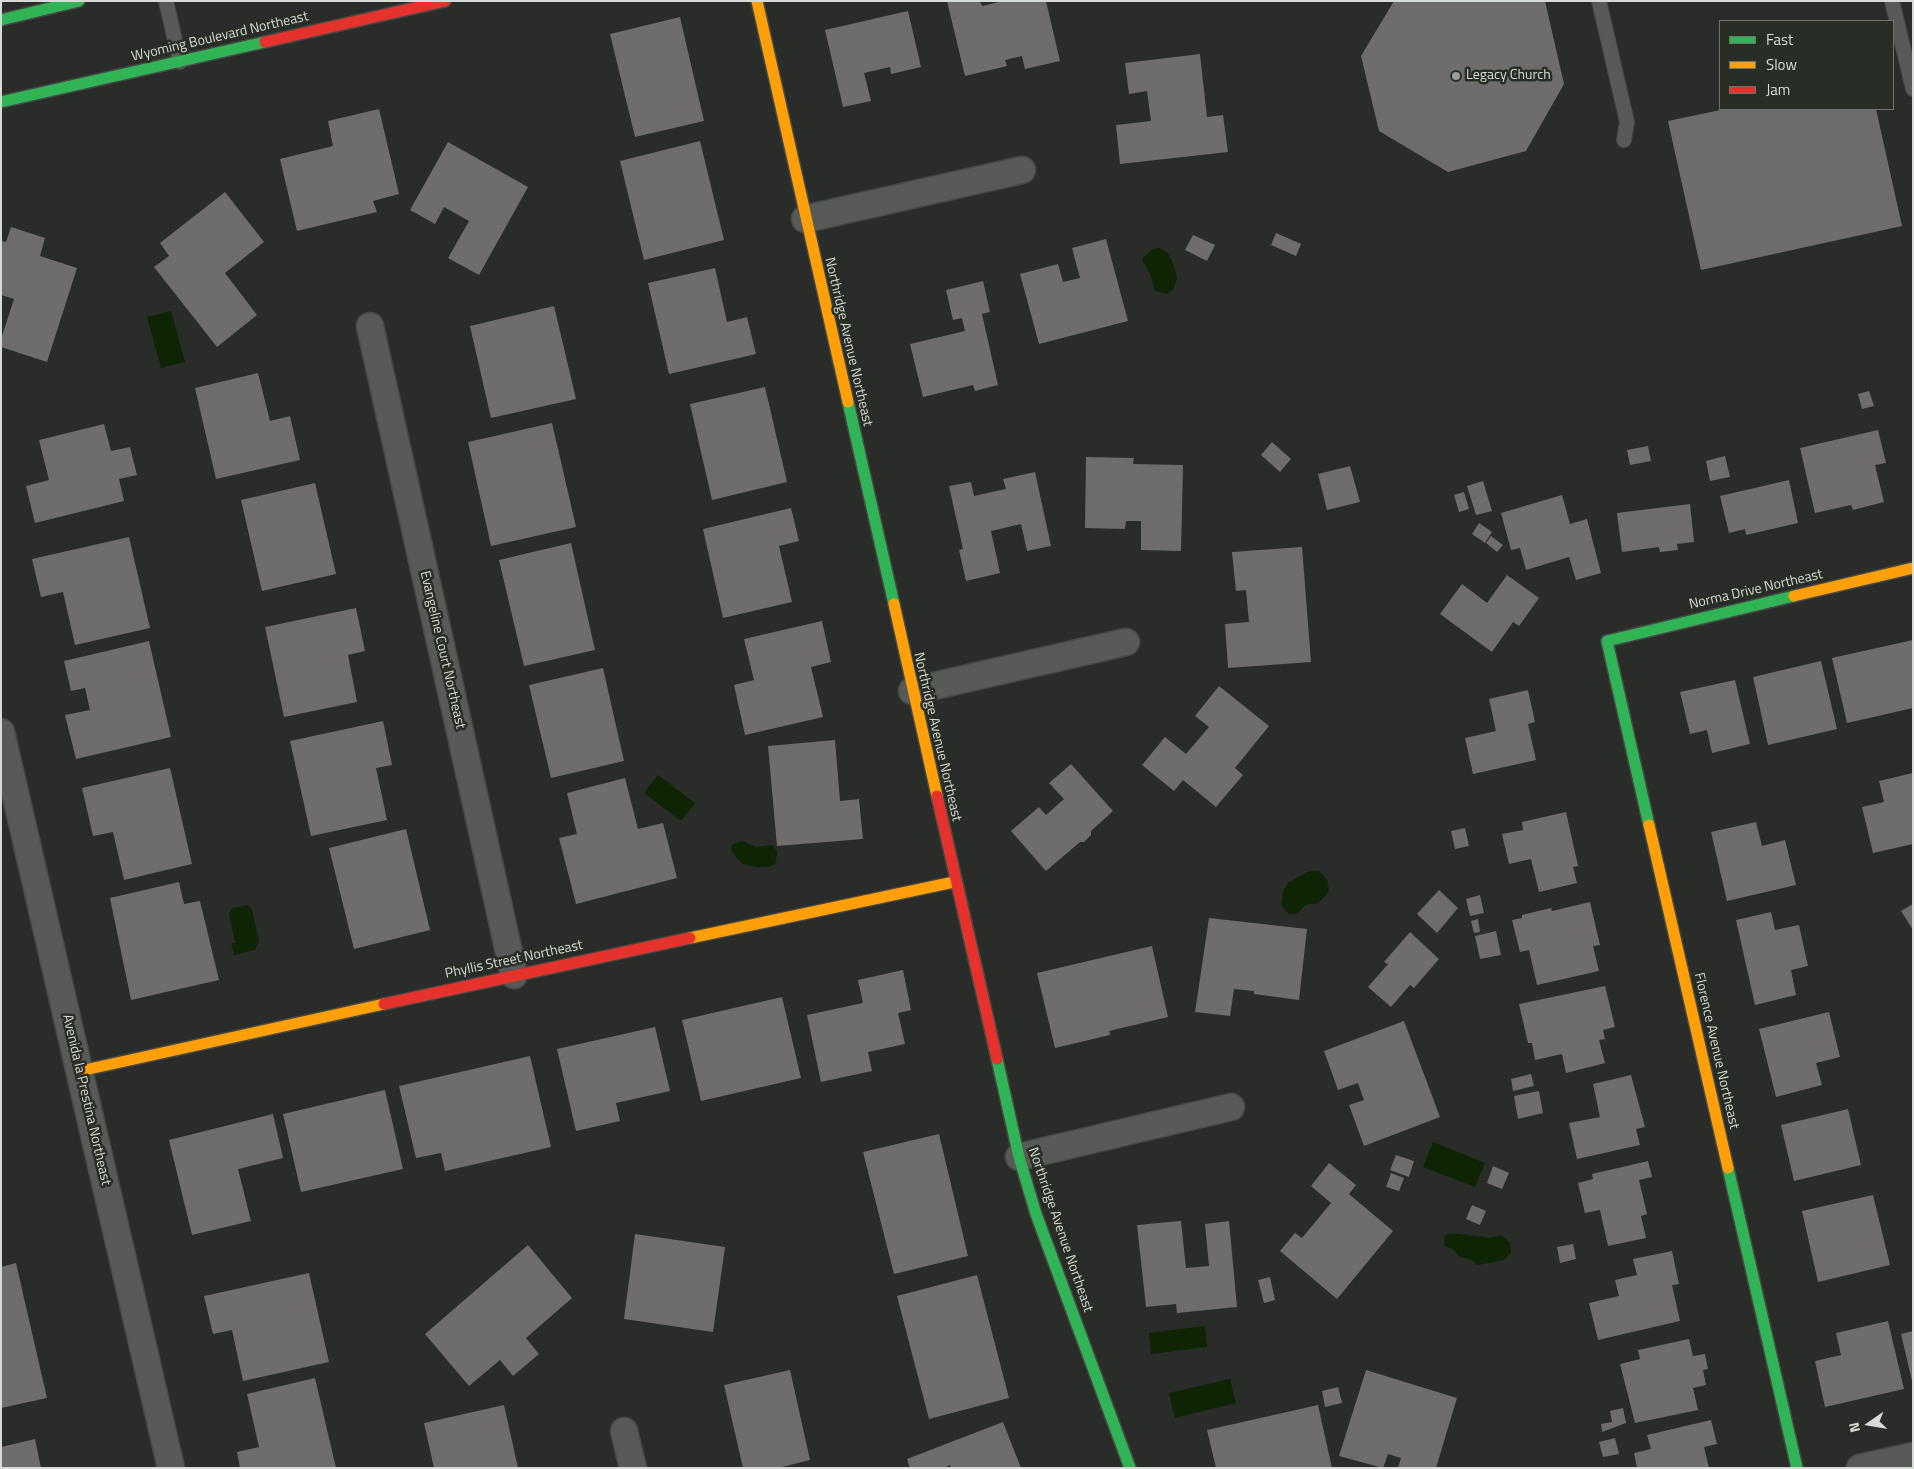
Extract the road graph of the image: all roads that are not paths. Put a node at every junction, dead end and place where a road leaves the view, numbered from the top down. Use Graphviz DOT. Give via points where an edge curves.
graph roads {
  1 [pos="79,1"];
  2 [pos="166,1"];
  3 [pos="445,1"];
  4 [pos="757,1"];
  5 [pos="1599,1"];
  6 [pos="1892,1"];
  7 [pos="1,20"];
  8 [pos="180,62"];
  9 [pos="1913,89"];
  10 [pos="1,102"];
  11 [pos="1624,140"];
  12 [pos="1022,170"];
  13 [pos="805,219"];
  14 [pos="370,326"];
  15 [pos="1913,568"];
  16 [pos="1607,641"];
  17 [pos="1126,642"];
  18 [pos="912,691"];
  19 [pos="1,732"];
  20 [pos="954,882"];
  21 [pos="514,975"];
  22 [pos="80,1071"];
  23 [pos="1231,1108"];
  24 [pos="1019,1157"];
  25 [pos="624,1431"];
  26 [pos="1913,1456"];
  27 [pos="171,1468"];
  28 [pos="632,1468"];
  29 [pos="1130,1468"];
  30 [pos="1797,1468"];
  31 [pos="1860,1468"];
  1 -- 7 [label="street"];
  2 -- 8 [label="lane"];
  3 -- 8 [label="street, Wyoming Boulevard Northeast"];
  4 -- 13 [label="street, Northridge Avenue Northeast"];
  5 -- 11 [label="lane" via="1627,122"];
  6 -- 9 [label="lane"];
  8 -- 10 [label="street, Wyoming Boulevard Northeast"];
  12 -- 13 [label="street"];
  13 -- 18 [label="street, Northridge Avenue Northeast"];
  14 -- 21 [label="street, Evangeline Court Northeast"];
  15 -- 16 [label="street, Norma Drive Northeast"];
  16 -- 30 [label="street, Florence Avenue Northeast"];
  17 -- 18 [label="street"];
  18 -- 20 [label="street, Northridge Avenue Northeast"];
  19 -- 22 [label="street, Avenida la Prestina Northeast"];
  20 -- 21 [label="street, Phyllis Street Northeast"];
  20 -- 24 [label="street, Northridge Avenue Northeast"];
  21 -- 22 [label="street, Phyllis Street Northeast"];
  22 -- 27 [label="street, Avenida la Prestina Northeast"];
  23 -- 24 [label="street"];
  24 -- 29 [label="street, Northridge Avenue Northeast" via="1036,1214"];
  25 -- 28 [label="street"];
  26 -- 31 [label="street"];
}
